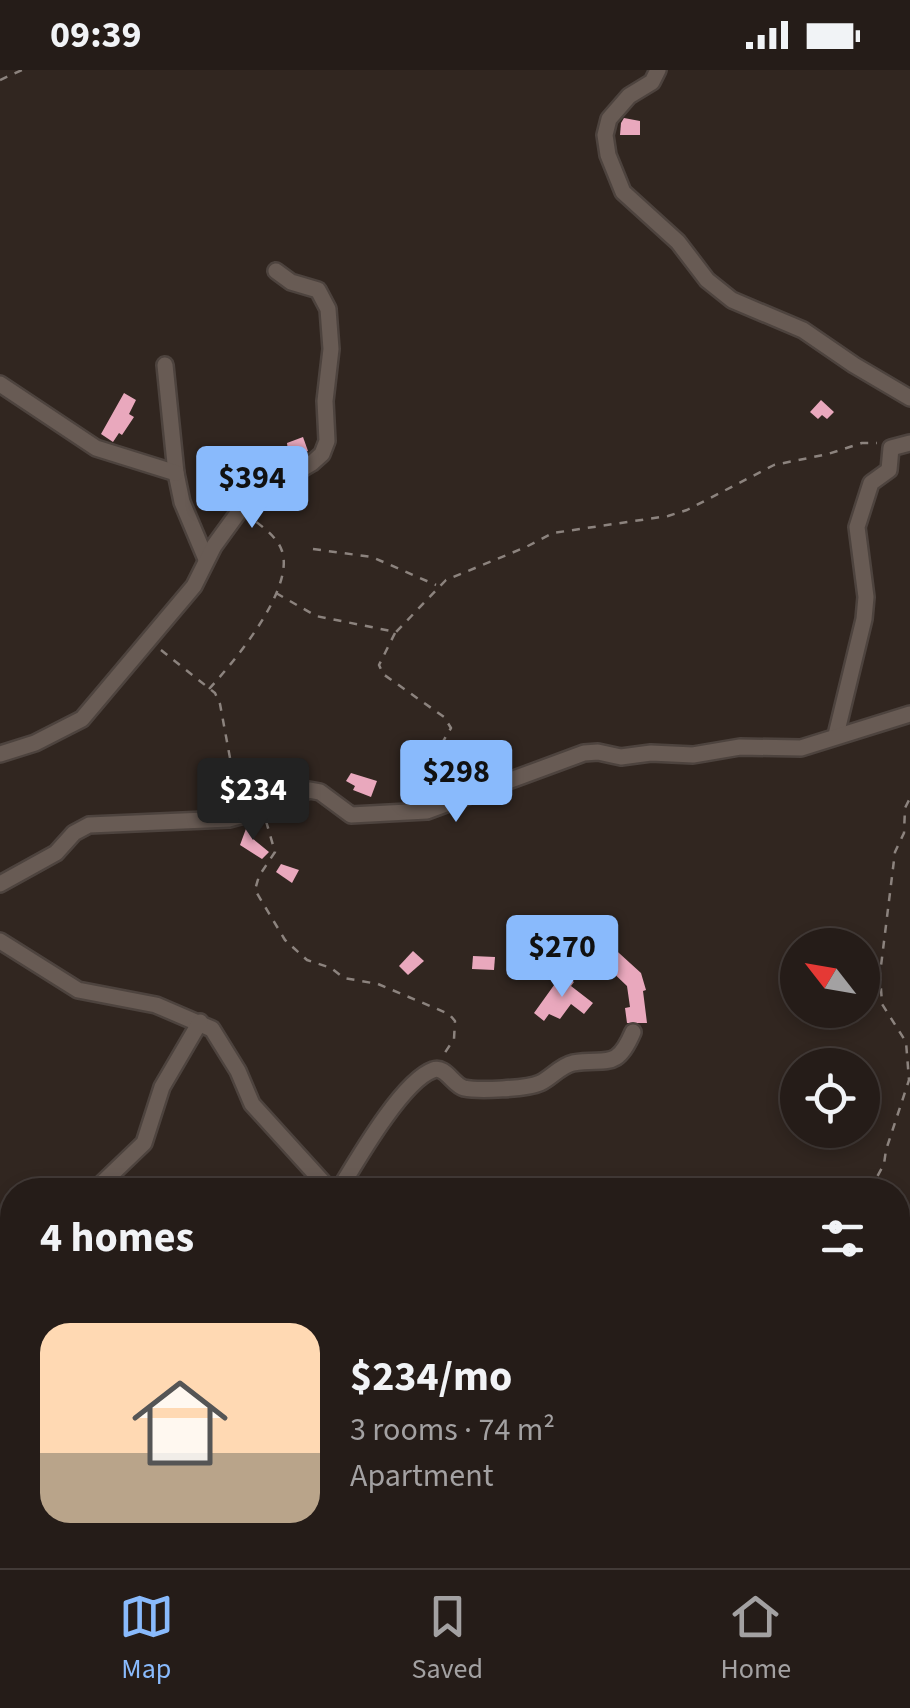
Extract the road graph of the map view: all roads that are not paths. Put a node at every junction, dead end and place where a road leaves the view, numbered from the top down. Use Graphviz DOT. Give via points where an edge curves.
graph roads {
  1 [pos="658,70"];
  2 [pos="276,271"];
  3 [pos="165,364"];
  4 [pos="0,384"];
  5 [pos="910,398"];
  6 [pos="910,444"];
  7 [pos="176,472"];
  8 [pos="206,559"];
  9 [pos="910,714"];
  10 [pos="836,736"];
  11 [pos="0,754"];
  12 [pos="0,884"];
  13 [pos="0,942"];
  14 [pos="200,1022"];
  15 [pos="634,1032"];
  16 [pos="108,1178"];
  17 [pos="319,1178"];
  18 [pos="347,1178"];
  1 -- 5 [label="street" via="610,119 605,135 623,192 732,300 804,330"];
  2 -- 8 [label="street" via="318,290 328,309 327,441 312,463 240,510"];
  3 -- 7 [label="street"];
  4 -- 7 [label="street" via="96,448"];
  6 -- 10 [label="street" via="891,448 889,470 871,483 857,527 864,619"];
  7 -- 8 [label="street"];
  8 -- 11 [label="street" via="194,586 82,719"];
  9 -- 10 [label="street"];
  10 -- 12 [label="street" via="801,748 740,747 700,755 584,753 427,811 351,815 316,790 230,819 89,825 56,853"];
  13 -- 14 [label="street" via="78,990 156,1005"];
  14 -- 16 [label="street" via="162,1088 140,1150"];
  14 -- 17 [label="street" via="232,1060 252,1104"];
  15 -- 18 [label="street" via="612,1059 568,1064 529,1087 467,1088 438,1069 420,1079 375,1130"];
}
